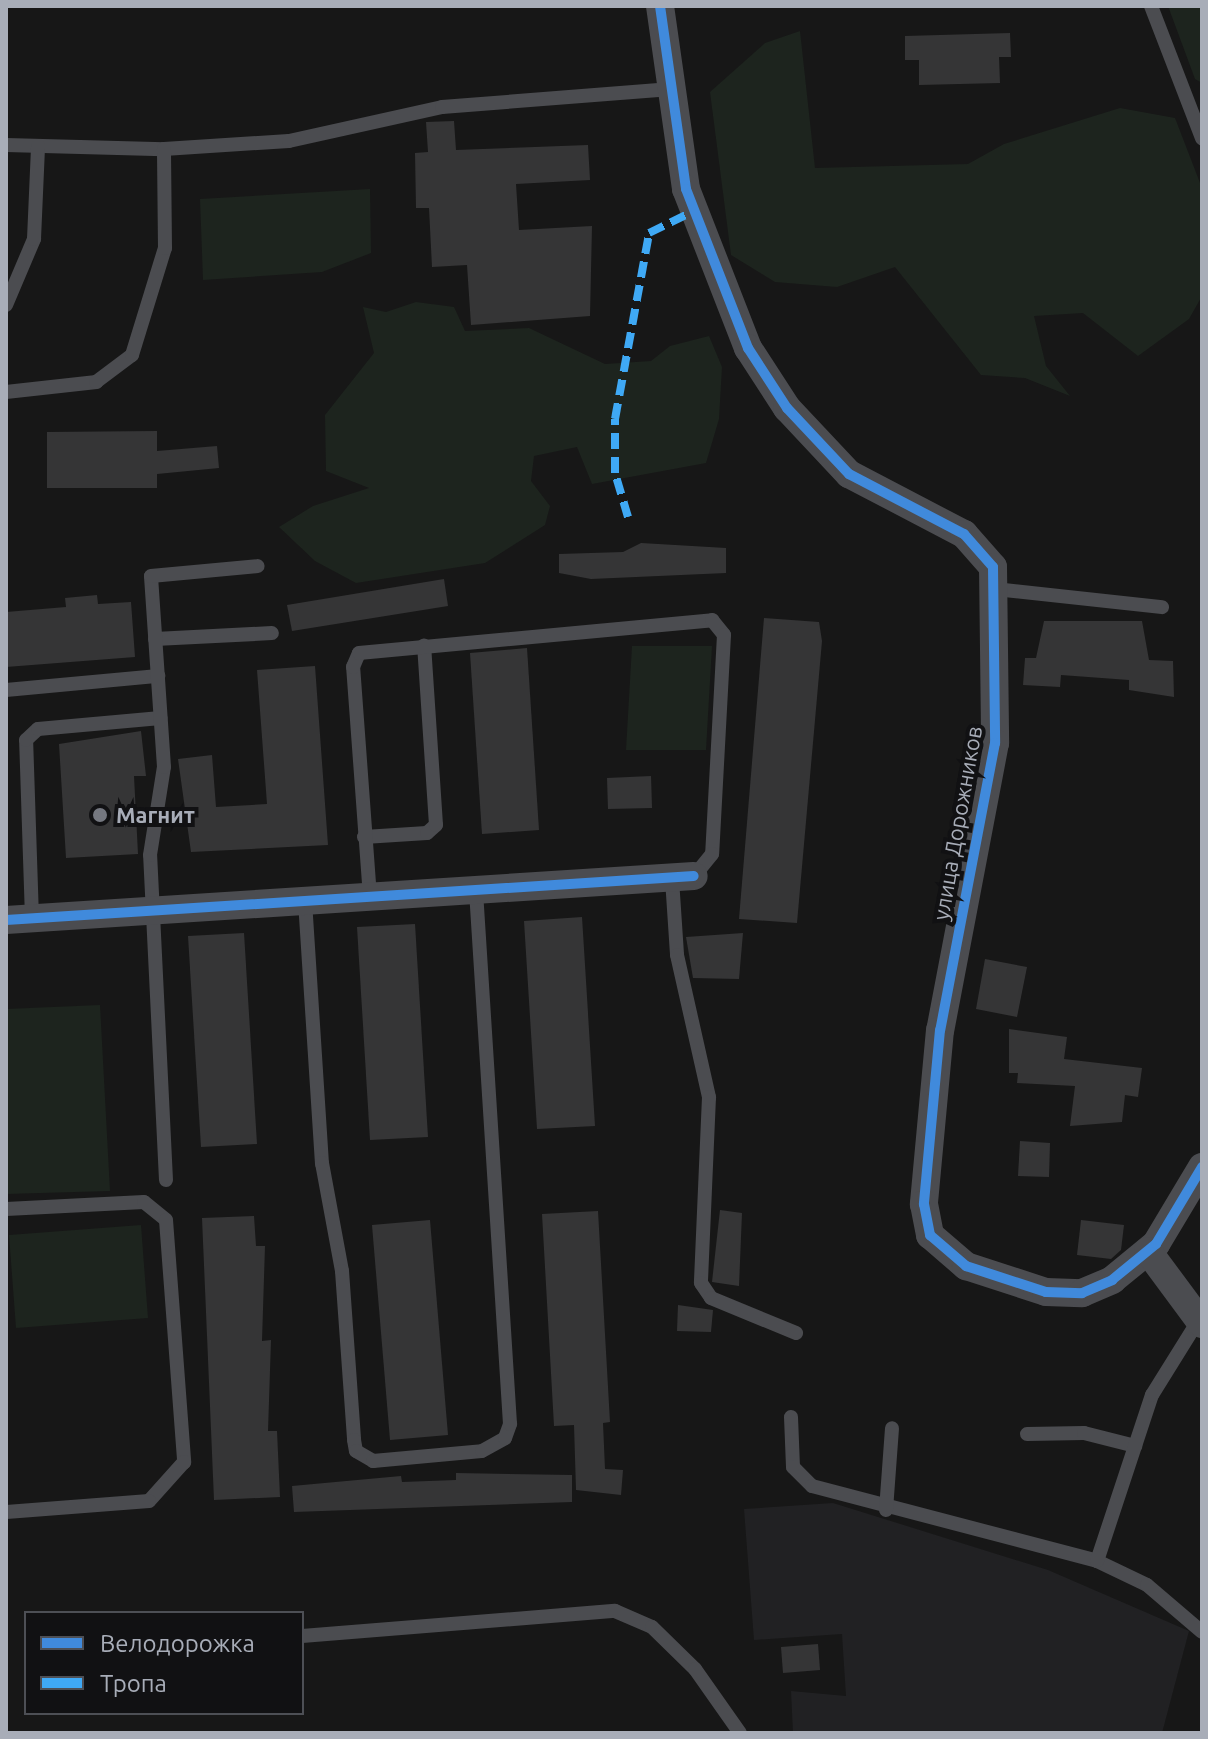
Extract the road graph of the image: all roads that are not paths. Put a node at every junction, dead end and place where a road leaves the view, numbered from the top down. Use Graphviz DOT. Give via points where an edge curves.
graph roads {
  1 [pos="660,6"];
  2 [pos="1151,6"];
  3 [pos="671,89"];
  4 [pos="1202,138"];
  5 [pos="6,145"];
  6 [pos="38,146"];
  7 [pos="164,149"];
  8 [pos="6,305"];
  9 [pos="6,392"];
  10 [pos="258,566"];
  11 [pos="995,589"];
  12 [pos="1162,607"];
  13 [pos="272,633"];
  14 [pos="155,639"];
  15 [pos="424,645"];
  16 [pos="158,676"];
  17 [pos="6,690"];
  18 [pos="161,718"];
  19 [pos="364,837"];
  20 [pos="683,878"];
  21 [pos="476,891"];
  22 [pos="370,897"];
  23 [pos="305,901"];
  24 [pos="154,909"];
  25 [pos="19,919"];
  26 [pos="1202,1167"];
  27 [pos="166,1180"];
  28 [pos="6,1209"];
  29 [pos="1148,1251"];
  30 [pos="1200,1323"];
  31 [pos="796,1333"];
  32 [pos="791,1417"];
  33 [pos="892,1428"];
  34 [pos="1027,1434"];
  35 [pos="1135,1446"];
  36 [pos="886,1510"];
  37 [pos="6,1512"];
  38 [pos="1097,1561"];
  39 [pos="1202,1632"];
  40 [pos="304,1636"];
  41 [pos="740,1733"];
  1 -- 3 [label="street, улица Дорожников"];
  2 -- 4 [label="lane"];
  3 -- 7 [label="lane" via="442,107 289,141"];
  3 -- 11 [label="street, улица Дорожников" via="702,241 766,378 849,474 978,544 993,567"];
  5 -- 6 [label="lane"];
  6 -- 7 [label="lane"];
  6 -- 8 [label="lane" via="34,239"];
  7 -- 9 [label="lane" via="165,248 132,355 96,382"];
  10 -- 14 [label="lane" via="151,576"];
  11 -- 12 [label="lane"];
  11 -- 29 [label="street, улица Дорожников" via="995,743 940,1030 927,1221 942,1251 966,1266 1066,1295 1112,1280"];
  13 -- 14 [label="lane"];
  14 -- 16 [label="lane"];
  15 -- 19 [label="lane" via="366,649 355,658"];
  15 -- 19 [label="lane" via="436,825 427,833"];
  15 -- 20 [label="lane" via="719,622 724,635 712,854"];
  16 -- 17 [label="lane"];
  16 -- 18 [label="lane"];
  18 -- 24 [label="lane" via="163,779 151,829"];
  18 -- 25 [label="lane" via="38,729 26,740"];
  19 -- 22 [label="lane"];
  20 -- 21 [label="street"];
  20 -- 31 [label="lane" via="678,964 709,1097 701,1283 711,1298"];
  21 -- 22 [label="street"];
  21 -- 23 [label="lane" via="510,1424 505,1438 482,1451 373,1461 356,1451 354,1440 342,1271 322,1163"];
  22 -- 23 [label="street"];
  23 -- 24 [label="street"];
  24 -- 25 [label="street"];
  24 -- 27 [label="lane"];
  26 -- 29 [label="street, улица Дорожников" via="1175,1220"];
  28 -- 37 [label="lane" via="144,1202 166,1220 184,1462 149,1501"];
  29 -- 30 [label="street" via="1174,1277"];
  30 -- 35 [label="lane" via="1167,1363"];
  32 -- 36 [label="lane" via="791,1460 805,1481"];
  33 -- 36 [label="lane"];
  34 -- 35 [label="lane" via="1084,1433"];
  35 -- 38 [label="lane"];
  36 -- 38 [label="lane"];
  38 -- 39 [label="lane" via="1147,1585"];
  40 -- 41 [label="lane" via="615,1611 652,1627 695,1669"];
}
